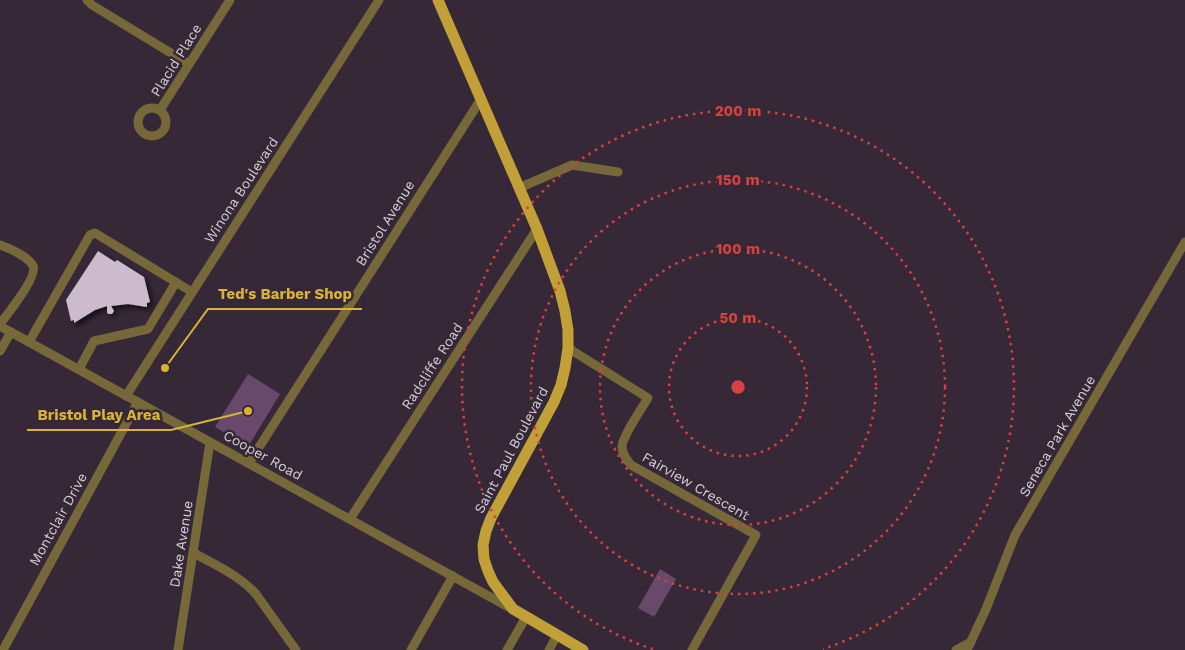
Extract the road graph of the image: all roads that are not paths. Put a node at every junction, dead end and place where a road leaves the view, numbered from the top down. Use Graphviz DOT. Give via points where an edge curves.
graph roads {
  1 [pos="86,0"];
  2 [pos="230,0"];
  3 [pos="379,0"];
  4 [pos="438,0"];
  5 [pos="188,64"];
  6 [pos="481,99"];
  7 [pos="160,110"];
  8 [pos="618,172"];
  9 [pos="519,188"];
  10 [pos="537,228"];
  11 [pos="1185,244"];
  12 [pos="0,245"];
  13 [pos="176,282"];
  14 [pos="192,292"];
  15 [pos="0,325"];
  16 [pos="148,329"];
  17 [pos="11,332"];
  18 [pos="163,338"];
  19 [pos="29,342"];
  20 [pos="568,348"];
  21 [pos="0,351"];
  22 [pos="79,369"];
  23 [pos="126,396"];
  24 [pos="138,402"];
  25 [pos="210,442"];
  26 [pos="249,463"];
  27 [pos="350,519"];
  28 [pos="194,553"];
  29 [pos="453,576"];
  30 [pos="513,610"];
  31 [pos="526,617"];
  32 [pos="557,635"];
  33 [pos="972,641"];
  34 [pos="2,650"];
  35 [pos="178,650"];
  36 [pos="296,650"];
  37 [pos="411,650"];
  38 [pos="508,650"];
  39 [pos="548,650"];
  40 [pos="583,650"];
  41 [pos="692,650"];
  42 [pos="956,650"];
  43 [pos="967,650"];
  1 -- 5 [label="street"];
  2 -- 5 [label="street, Placid Place"];
  3 -- 14 [label="street, Winona Boulevard"];
  4 -- 6 [label="main road, Saint Paul Boulevard"];
  5 -- 7 [label="street, Placid Place"];
  6 -- 9 [label="main road, Saint Paul Boulevard"];
  6 -- 26 [label="street, Bristol Avenue"];
  8 -- 9 [label="street" via="572,166"];
  9 -- 10 [label="main road, Saint Paul Boulevard"];
  10 -- 20 [label="main road, Saint Paul Boulevard" via="565,310"];
  10 -- 27 [label="street, Radcliffe Road"];
  11 -- 33 [label="street, Seneca Park Avenue" via="1014,535"];
  12 -- 15 [label="street" via="29,260 34,274"];
  13 -- 14 [label="street"];
  13 -- 16 [label="street"];
  13 -- 19 [label="street" via="95,233 90,235"];
  14 -- 18 [label="street, Winona Boulevard"];
  15 -- 17 [label="street, Cooper Road"];
  16 -- 18 [label="street"];
  16 -- 22 [label="street" via="94,341"];
  17 -- 19 [label="street, Cooper Road"];
  17 -- 21 [label="street"];
  18 -- 23 [label="street, Winona Boulevard"];
  19 -- 22 [label="street, Cooper Road"];
  20 -- 30 [label="main road, Saint Paul Boulevard" via="561,385 554,402 491,518 483,545 484,559 493,582"];
  20 -- 41 [label="street, Fairview Crescent" via="648,398 623,442 622,451 631,465 756,536"];
  22 -- 23 [label="street, Cooper Road"];
  23 -- 24 [label="street, Cooper Road"];
  24 -- 25 [label="street, Cooper Road"];
  24 -- 34 [label="street, Montclair Drive"];
  25 -- 26 [label="street, Cooper Road"];
  25 -- 28 [label="street, Dake Avenue"];
  26 -- 27 [label="street, Cooper Road"];
  27 -- 29 [label="street, Cooper Road"];
  28 -- 35 [label="street, Dake Avenue"];
  28 -- 36 [label="street" via="250,588"];
  29 -- 30 [label="street, Cooper Road"];
  29 -- 37 [label="street"];
  30 -- 31 [label="main road, Saint Paul Boulevard"];
  31 -- 32 [label="main road, Saint Paul Boulevard"];
  31 -- 38 [label="street"];
  32 -- 39 [label="street"];
  32 -- 40 [label="main road, Saint Paul Boulevard"];
  33 -- 42 [label="street"];
  33 -- 43 [label="street, Seneca Park Avenue"];
}
